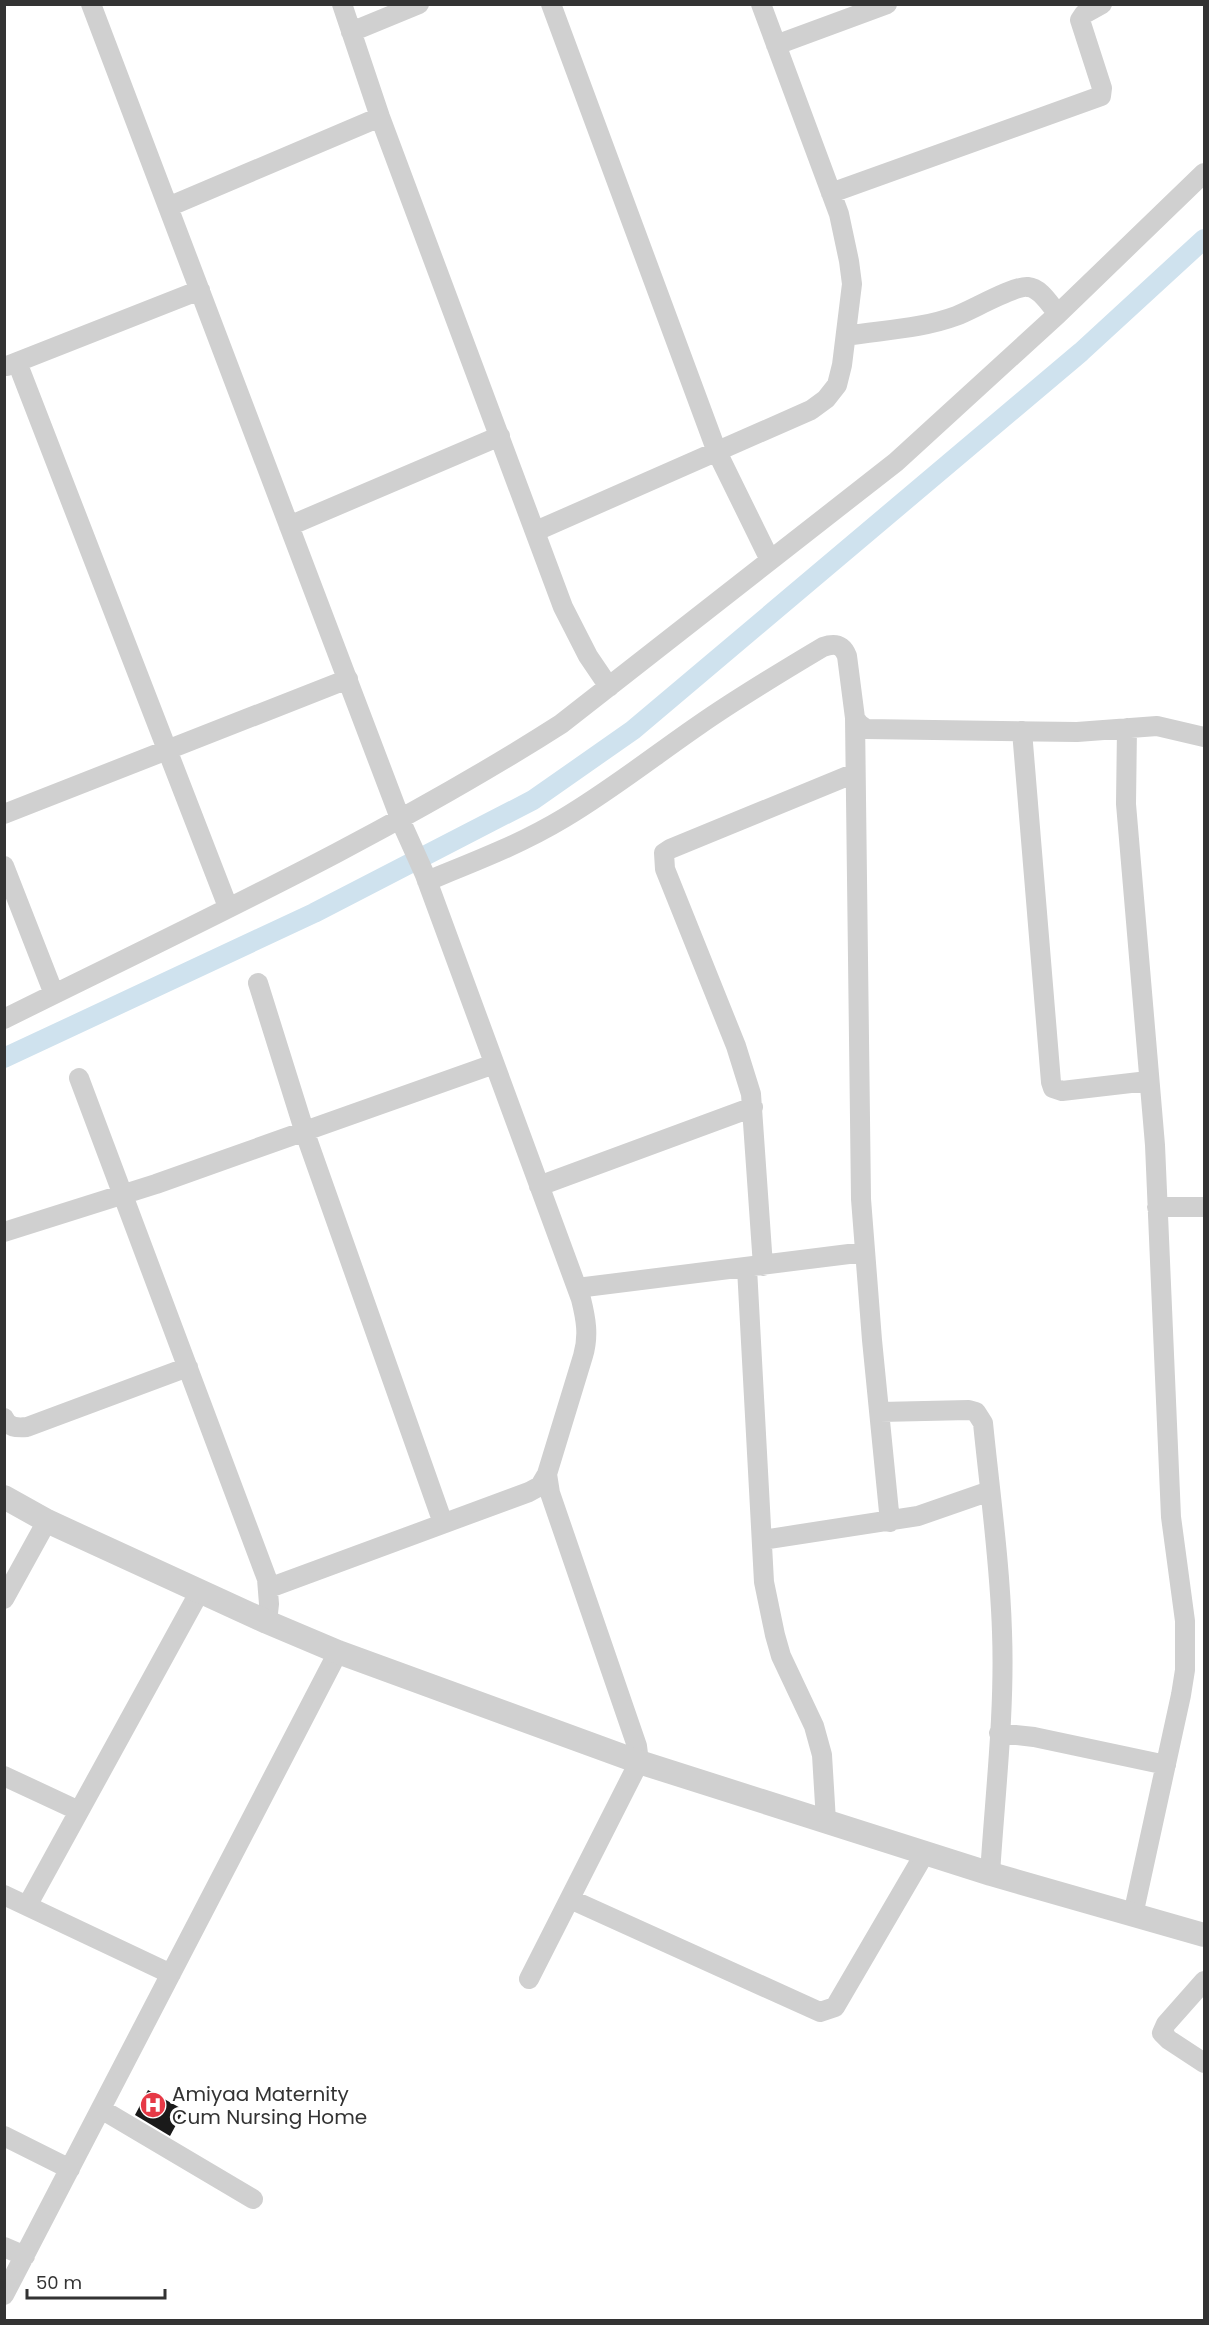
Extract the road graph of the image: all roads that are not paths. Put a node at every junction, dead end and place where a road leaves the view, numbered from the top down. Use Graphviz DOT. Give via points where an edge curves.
graph roads {
  1 [pos="92,4"];
  2 [pos="342,4"];
  3 [pos="419,4"];
  4 [pos="551,4"];
  5 [pos="761,4"];
  6 [pos="887,4"];
  7 [pos="1102,4"];
  8 [pos="351,32"];
  9 [pos="776,45"];
  10 [pos="380,117"];
  11 [pos="1204,174"];
  12 [pos="831,193"];
  13 [pos="168,207"];
  14 [pos="200,290"];
  15 [pos="1058,314"];
  16 [pos="846,336"];
  17 [pos="11,364"];
  18 [pos="500,436"];
  19 [pos="717,452"];
  20 [pos="289,526"];
  21 [pos="536,531"];
  22 [pos="770,560"];
  23 [pos="348,679"];
  24 [pos="609,687"];
  25 [pos="855,718"];
  26 [pos="1127,728"];
  27 [pos="1022,732"];
  28 [pos="1204,737"];
  29 [pos="168,750"];
  30 [pos="855,773"];
  31 [pos="4,814"];
  32 [pos="402,822"];
  33 [pos="4,866"];
  34 [pos="426,878"];
  35 [pos="228,907"];
  36 [pos="258,983"];
  37 [pos="54,994"];
  38 [pos="4,1019"];
  39 [pos="494,1064"];
  40 [pos="79,1078"];
  41 [pos="1149,1081"];
  42 [pos="753,1107"];
  43 [pos="305,1133"];
  44 [pos="539,1186"];
  45 [pos="123,1195"];
  46 [pos="1157,1207"];
  47 [pos="1204,1207"];
  48 [pos="4,1232"];
  49 [pos="866,1252"];
  50 [pos="755,1267"];
  51 [pos="577,1288"];
  52 [pos="188,1367"];
  53 [pos="879,1412"];
  54 [pos="4,1418"];
  55 [pos="547,1474"];
  56 [pos="990,1491"];
  57 [pos="4,1497"];
  58 [pos="47,1521"];
  59 [pos="890,1522"];
  60 [pos="443,1523"];
  61 [pos="762,1540"];
  62 [pos="269,1588"];
  63 [pos="200,1591"];
  64 [pos="4,1599"];
  65 [pos="267,1622"];
  66 [pos="338,1652"];
  67 [pos="999,1733"];
  68 [pos="639,1762"];
  69 [pos="1166,1765"];
  70 [pos="4,1776"];
  71 [pos="79,1811"];
  72 [pos="826,1821"];
  73 [pos="925,1853"];
  74 [pos="990,1874"];
  75 [pos="4,1895"];
  76 [pos="570,1899"];
  77 [pos="27,1906"];
  78 [pos="1133,1915"];
  79 [pos="1204,1935"];
  80 [pos="171,1974"];
  81 [pos="529,1979"];
  82 [pos="1204,1981"];
  83 [pos="1204,2063"];
  84 [pos="101,2109"];
  85 [pos="4,2136"];
  86 [pos="70,2169"];
  87 [pos="253,2199"];
  88 [pos="4,2247"];
  89 [pos="25,2256"];
  90 [pos="4,2295"];
  1 -- 13 [label="street"];
  2 -- 8 [label="street"];
  3 -- 8 [label="street"];
  4 -- 19 [label="street"];
  5 -- 9 [label="street"];
  6 -- 9 [label="street"];
  7 -- 12 [label="street" via="1080,20 1102,88 1101,96"];
  8 -- 10 [label="street"];
  9 -- 12 [label="street"];
  10 -- 13 [label="street"];
  10 -- 18 [label="street"];
  11 -- 15 [label="street"];
  12 -- 16 [label="street" via="845,237 852,284"];
  13 -- 14 [label="street"];
  14 -- 17 [label="street"];
  14 -- 20 [label="street"];
  15 -- 16 [label="street" via="1037,290 1023,286 954,317"];
  15 -- 22 [label="street" via="896,462"];
  16 -- 19 [label="street" via="837,385 826,399 811,410"];
  17 -- 29 [label="street"];
  18 -- 20 [label="street"];
  18 -- 21 [label="street"];
  19 -- 21 [label="street"];
  19 -- 22 [label="street"];
  20 -- 23 [label="street"];
  21 -- 24 [label="street" via="563,607"];
  22 -- 24 [label="street"];
  23 -- 29 [label="street"];
  23 -- 32 [label="street"];
  24 -- 32 [label="street" via="561,724"];
  25 -- 27 [label="street" via="861,727 872,730"];
  25 -- 30 [label="street"];
  25 -- 34 [label="street" via="844,649 839,645 823,647 700,724 562,820 521,842"];
  26 -- 27 [label="street"];
  26 -- 28 [label="street" via="1157,726"];
  26 -- 41 [label="street" via="1126,804"];
  27 -- 41 [label="street" via="1053,1088 1062,1091"];
  29 -- 31 [label="street"];
  29 -- 35 [label="street"];
  30 -- 42 [label="street" via="664,854 665,869 736,1046"];
  30 -- 49 [label="street" via="860,1137"];
  32 -- 34 [label="street"];
  32 -- 35 [label="street"];
  33 -- 37 [label="street"];
  34 -- 39 [label="street"];
  35 -- 37 [label="street"];
  36 -- 43 [label="street"];
  37 -- 38 [label="street"];
  39 -- 43 [label="street"];
  39 -- 44 [label="street"];
  40 -- 45 [label="street"];
  41 -- 46 [label="street"];
  42 -- 44 [label="street"];
  42 -- 50 [label="street"];
  43 -- 45 [label="street"];
  43 -- 60 [label="street"];
  44 -- 51 [label="street"];
  45 -- 48 [label="street"];
  45 -- 52 [label="street"];
  46 -- 47 [label="street"];
  46 -- 69 [label="street" via="1171,1517 1186,1646"];
  49 -- 50 [label="street"];
  49 -- 53 [label="street"];
  50 -- 51 [label="street"];
  50 -- 61 [label="street"];
  51 -- 55 [label="street" via="587,1342"];
  52 -- 54 [label="street" via="27,1427 12,1426"];
  52 -- 62 [label="street"];
  53 -- 56 [label="street" via="976,1412 983,1424"];
  53 -- 59 [label="street"];
  55 -- 60 [label="street" via="540,1486 529,1492"];
  55 -- 68 [label="street"];
  56 -- 59 [label="street"];
  56 -- 67 [label="street" via="1002,1634"];
  57 -- 58 [label="street"];
  58 -- 63 [label="street"];
  58 -- 64 [label="street"];
  59 -- 61 [label="street"];
  60 -- 62 [label="street"];
  61 -- 72 [label="street" via="764,1582 775,1635 790,1678 814,1726 822,1755"];
  62 -- 65 [label="street"];
  63 -- 65 [label="street"];
  63 -- 71 [label="street"];
  65 -- 66 [label="street"];
  66 -- 68 [label="street"];
  66 -- 80 [label="street"];
  67 -- 69 [label="street"];
  67 -- 74 [label="street"];
  68 -- 72 [label="street"];
  68 -- 76 [label="street"];
  69 -- 78 [label="street"];
  70 -- 71 [label="street"];
  71 -- 77 [label="street"];
  72 -- 73 [label="street"];
  73 -- 74 [label="street"];
  73 -- 76 [label="street" via="835,2007 820,2012"];
  74 -- 78 [label="street"];
  75 -- 77 [label="street"];
  76 -- 81 [label="street"];
  77 -- 80 [label="street"];
  78 -- 79 [label="street"];
  80 -- 84 [label="street"];
  82 -- 83 [label="street" via="1162,2033"];
  84 -- 86 [label="street"];
  84 -- 87 [label="street"];
  85 -- 86 [label="street"];
  86 -- 89 [label="street"];
  88 -- 89 [label="street"];
  89 -- 90 [label="street"];
}
